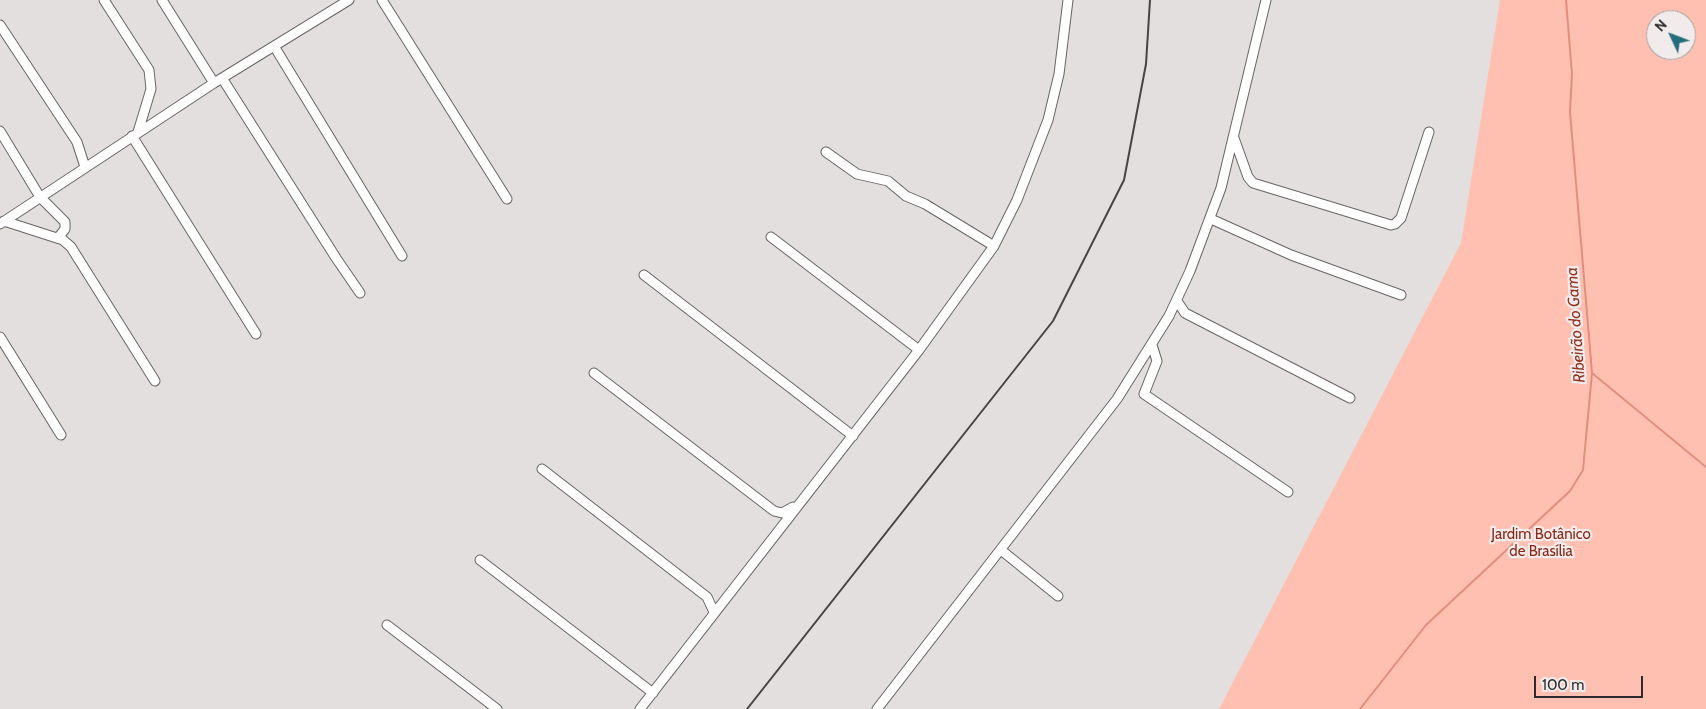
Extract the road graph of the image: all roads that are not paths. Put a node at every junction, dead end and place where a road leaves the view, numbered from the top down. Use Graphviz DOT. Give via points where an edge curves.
graph roads {
  1 [pos="104,0"];
  2 [pos="162,0"];
  3 [pos="349,0"];
  4 [pos="382,0"];
  5 [pos="1068,0"];
  6 [pos="1266,0"];
  7 [pos="0,25"];
  8 [pos="274,46"];
  9 [pos="222,78"];
  10 [pos="214,83"];
  11 [pos="0,131"];
  12 [pos="1429,132"];
  13 [pos="135,134"];
  14 [pos="1234,138"];
  15 [pos="826,152"];
  16 [pos="85,167"];
  17 [pos="40,197"];
  18 [pos="507,199"];
  19 [pos="1211,219"];
  20 [pos="2,223"];
  21 [pos="771,237"];
  22 [pos="58,238"];
  23 [pos="994,246"];
  24 [pos="402,256"];
  25 [pos="644,275"];
  26 [pos="360,293"];
  27 [pos="1401,295"];
  28 [pos="1177,301"];
  29 [pos="1185,313"];
  30 [pos="1169,316"];
  31 [pos="256,334"];
  32 [pos="0,337"];
  33 [pos="1152,345"];
  34 [pos="919,350"];
  35 [pos="594,373"];
  36 [pos="155,381"];
  37 [pos="1350,398"];
  38 [pos="61,435"];
  39 [pos="853,436"];
  40 [pos="542,468"];
  41 [pos="1288,492"];
  42 [pos="801,501"];
  43 [pos="1001,550"];
  44 [pos="480,560"];
  45 [pos="1058,596"];
  46 [pos="708,597"];
  47 [pos="726,598"];
  48 [pos="714,612"];
  49 [pos="387,625"];
  50 [pos="653,693"];
  51 [pos="878,708"];
  52 [pos="497,709"];
  53 [pos="640,709"];
  1 -- 13 [label="street" via="149,70 151,90"];
  2 -- 10 [label="street"];
  3 -- 8 [label="street"];
  4 -- 18 [label="street"];
  5 -- 23 [label="street" via="1059,74 1048,120 1020,192"];
  6 -- 14 [label="street"];
  7 -- 16 [label="street" via="77,142"];
  8 -- 9 [label="street"];
  8 -- 24 [label="street"];
  9 -- 10 [label="street"];
  9 -- 26 [label="street"];
  10 -- 13 [label="street"];
  11 -- 17 [label="street"];
  12 -- 14 [label="street" via="1401,218 1391,225 1253,183"];
  13 -- 16 [label="street"];
  13 -- 31 [label="street"];
  14 -- 19 [label="street"];
  15 -- 23 [label="street" via="857,174 888,181 906,196"];
  16 -- 17 [label="street"];
  17 -- 20 [label="street"];
  17 -- 22 [label="street" via="65,222 65,229"];
  19 -- 27 [label="street" via="1291,255"];
  19 -- 28 [label="street"];
  20 -- 22 [label="street"];
  21 -- 34 [label="street"];
  22 -- 36 [label="street" via="71,247"];
  23 -- 34 [label="street"];
  25 -- 39 [label="street"];
  28 -- 29 [label="street"];
  28 -- 30 [label="street"];
  29 -- 30 [label="street"];
  29 -- 37 [label="street"];
  30 -- 33 [label="street"];
  32 -- 38 [label="street"];
  33 -- 41 [label="street" via="1157,361 1144,394"];
  33 -- 43 [label="street" via="1116,399"];
  34 -- 39 [label="street"];
  35 -- 42 [label="street" via="774,510 785,512"];
  39 -- 42 [label="street"];
  40 -- 46 [label="street"];
  42 -- 47 [label="street"];
  43 -- 45 [label="street"];
  43 -- 51 [label="street"];
  44 -- 50 [label="street"];
  46 -- 47 [label="street"];
  46 -- 48 [label="street"];
  47 -- 48 [label="street"];
  48 -- 50 [label="street"];
  49 -- 52 [label="street"];
  50 -- 53 [label="street"];
}
